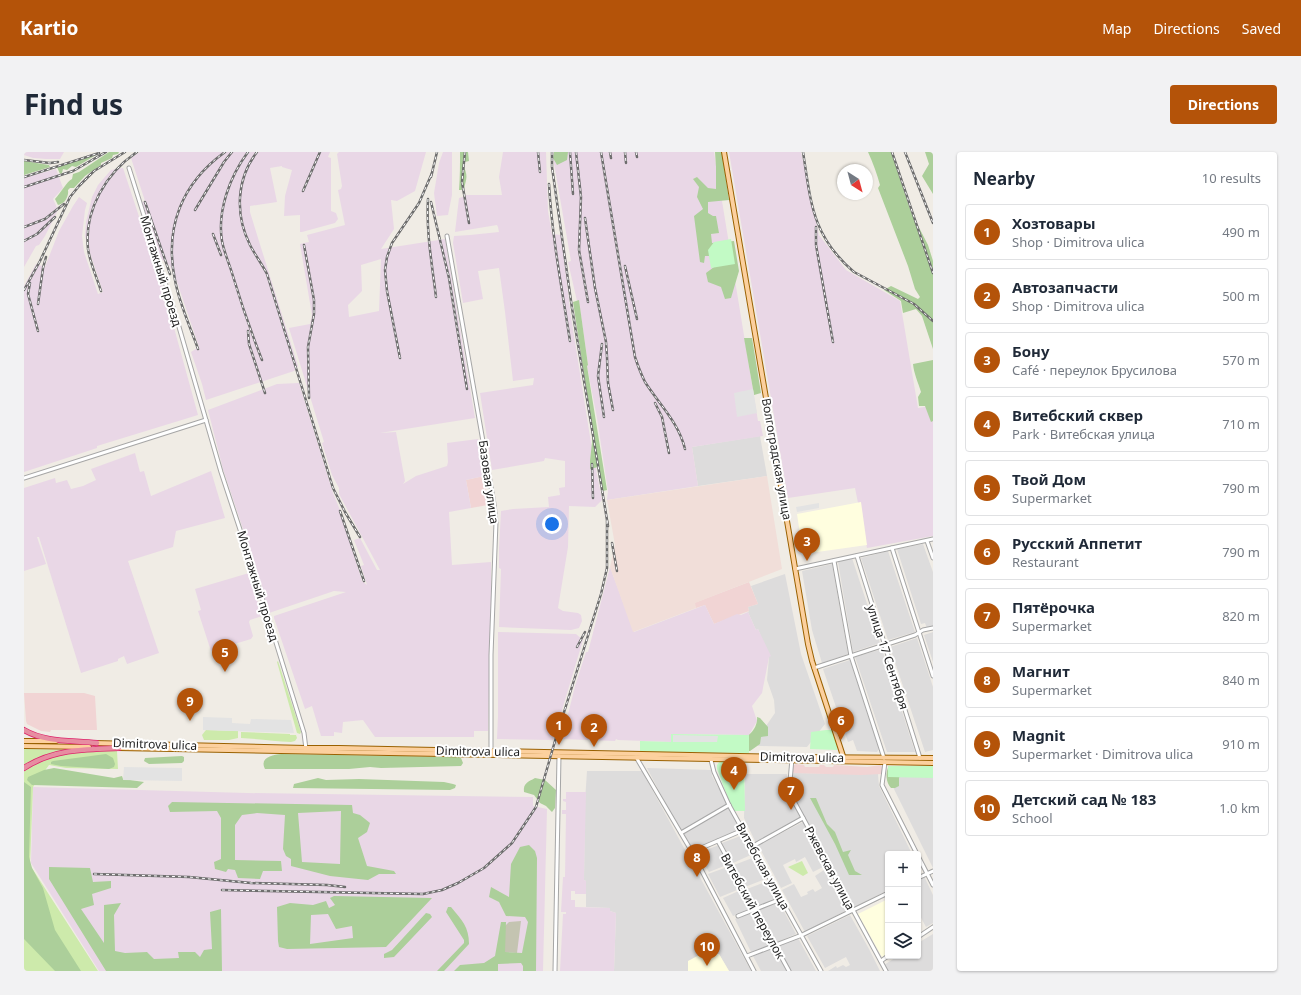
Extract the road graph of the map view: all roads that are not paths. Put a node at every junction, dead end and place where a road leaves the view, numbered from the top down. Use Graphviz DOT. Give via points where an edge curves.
graph roads {
  1 [pos="724,152"];
  2 [pos="129,168"];
  3 [pos="447,236"];
  4 [pos="206,420"];
  5 [pos="24,478"];
  6 [pos="933,539"];
  7 [pos="926,541"];
  8 [pos="892,548"];
  9 [pos="857,556"];
  10 [pos="933,558"];
  11 [pos="834,561"];
  12 [pos="795,569"];
  13 [pos="933,628"];
  14 [pos="919,633"];
  15 [pos="885,645"];
  16 [pos="851,656"];
  17 [pos="814,668"];
  18 [pos="933,676"];
  19 [pos="24,730"];
  20 [pos="24,740"];
  21 [pos="97,743"];
  22 [pos="24,746"];
  23 [pos="119,748"];
  24 [pos="306,750"];
  25 [pos="491,753"];
  26 [pos="635,755"];
  27 [pos="559,756"];
  28 [pos="920,758"];
  29 [pos="933,758"];
  30 [pos="792,759"];
  31 [pos="711,760"];
  32 [pos="844,760"];
  33 [pos="885,760"];
  34 [pos="933,763"];
  35 [pos="24,768"];
  36 [pos="729,805"];
  37 [pos="803,818"];
  38 [pos="743,830"];
  39 [pos="681,833"];
  40 [pos="718,841"];
  41 [pos="753,846"];
  42 [pos="916,851"];
  43 [pos="692,852"];
  44 [pos="921,861"];
  45 [pos="933,871"];
  46 [pos="927,874"];
  47 [pos="921,877"];
  48 [pos="933,885"];
  49 [pos="885,895"];
  50 [pos="781,899"];
  51 [pos="756,910"];
  52 [pos="853,911"];
  53 [pos="738,916"];
  54 [pos="933,927"];
  55 [pos="802,935"];
  56 [pos="921,935"];
  57 [pos="775,946"];
  58 [pos="747,956"];
  59 [pos="885,958"];
  60 [pos="881,961"];
  61 [pos="886,970"];
  62 [pos="555,971"];
  63 [pos="754,971"];
  64 [pos="789,971"];
  65 [pos="821,971"];
  66 [pos="881,971"];
  1 -- 12 [label="main road, Волгоградская улица"];
  2 -- 4 [label="street, Монтажный проезд"];
  3 -- 25 [label="street, Базовая улица" via="496,522 491,655"];
  4 -- 5 [label="street"];
  4 -- 24 [label="street, Монтажный проезд" via="298,712"];
  6 -- 7 [label="street"];
  7 -- 8 [label="street"];
  7 -- 10 [label="street"];
  8 -- 9 [label="street"];
  8 -- 14 [label="street"];
  9 -- 11 [label="street"];
  9 -- 15 [label="street, улица 17 Сентября"];
  11 -- 12 [label="street"];
  11 -- 16 [label="street"];
  12 -- 17 [label="main road, Волгоградская улица"];
  13 -- 14 [label="street"];
  14 -- 15 [label="street"];
  14 -- 18 [label="street"];
  15 -- 16 [label="street"];
  15 -- 28 [label="street, улица 17 Сентября"];
  16 -- 17 [label="street"];
  16 -- 33 [label="street"];
  17 -- 32 [label="main road, Волгоградская улица"];
  19 -- 21 [label="highway" via="48,739"];
  20 -- 21 [label="main road, Dimitrova ulica"];
  21 -- 24 [label="main road, Dimitrova ulica"];
  22 -- 23 [label="main road, Dimitrova ulica"];
  23 -- 24 [label="main road, Dimitrova ulica"];
  23 -- 35 [label="highway" via="66,751"];
  24 -- 25 [label="main road, Dimitrova ulica"];
  25 -- 26 [label="main road, Dimitrova ulica"];
  25 -- 27 [label="main road, Dimitrova ulica"];
  26 -- 27 [label="main road, Dimitrova ulica"];
  26 -- 30 [label="main road, Dimitrova ulica"];
  26 -- 31 [label="main road, Dimitrova ulica"];
  26 -- 39 [label="street"];
  27 -- 62 [label="street"];
  28 -- 29 [label="main road, Dimitrova ulica"];
  28 -- 33 [label="main road, Dimitrova ulica"];
  30 -- 31 [label="main road, Dimitrova ulica"];
  30 -- 32 [label="main road, Dimitrova ulica"];
  30 -- 37 [label="street, Ржевская улица" via="789,792"];
  31 -- 36 [label="street, Витебская улица"];
  32 -- 33 [label="main road, Dimitrova ulica"];
  33 -- 34 [label="main road, Dimitrova ulica"];
  33 -- 42 [label="street" via="882,785"];
  36 -- 38 [label="street, Витебская улица"];
  36 -- 39 [label="street"];
  37 -- 41 [label="street"];
  37 -- 52 [label="street, Ржевская улица"];
  38 -- 40 [label="street"];
  38 -- 41 [label="street, Витебская улица"];
  39 -- 43 [label="street"];
  40 -- 43 [label="street"];
  40 -- 51 [label="street, Витебский переулок"];
  41 -- 50 [label="street, Витебская улица"];
  43 -- 58 [label="street"];
  44 -- 46 [label="street"];
  45 -- 46 [label="street"];
  46 -- 47 [label="street"];
  46 -- 48 [label="street"];
  49 -- 52 [label="street"];
  50 -- 51 [label="street"];
  50 -- 55 [label="street, Витебская улица"];
  51 -- 53 [label="street"];
  51 -- 57 [label="street, Витебский переулок"];
  52 -- 55 [label="street"];
  52 -- 60 [label="street, Ржевская улица"];
  54 -- 56 [label="street"];
  55 -- 57 [label="street"];
  55 -- 65 [label="street, Витебская улица"];
  57 -- 58 [label="street"];
  57 -- 64 [label="street, Витебский переулок"];
  58 -- 63 [label="street"];
  59 -- 60 [label="street"];
  60 -- 61 [label="street, Ржевская улица"];
  61 -- 66 [label="street"];
}
